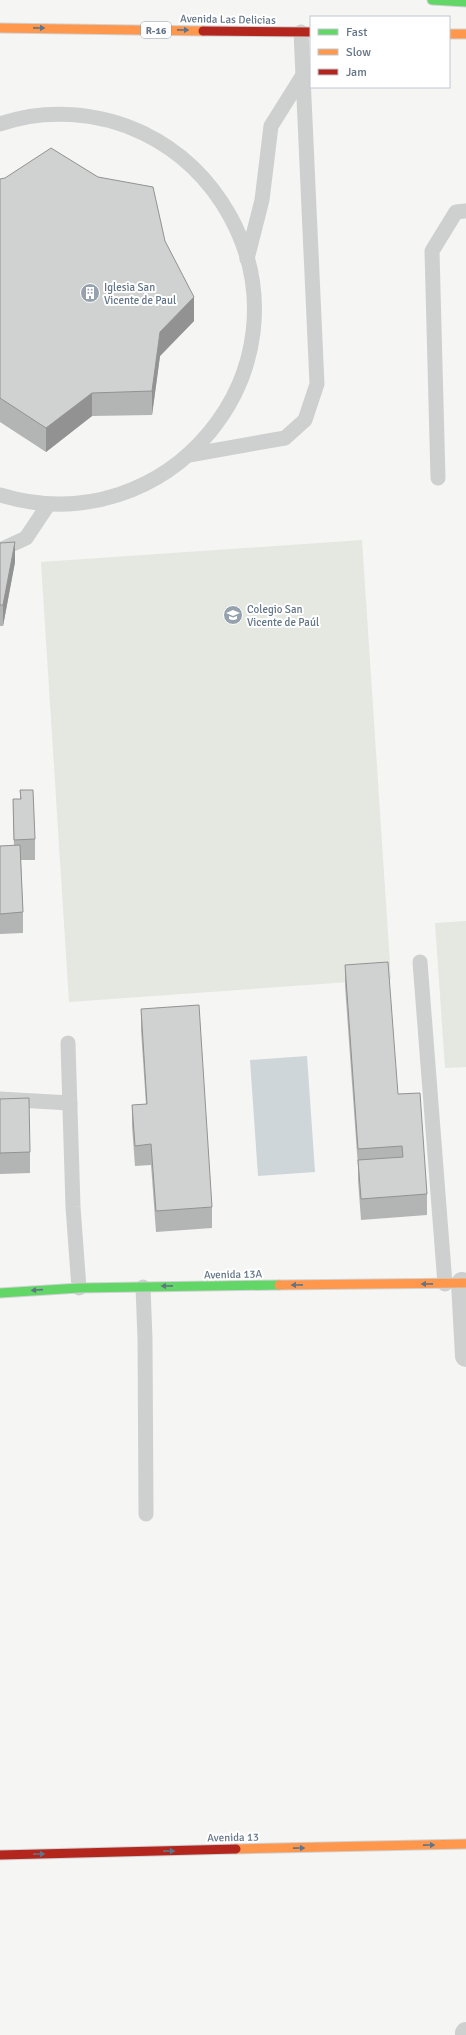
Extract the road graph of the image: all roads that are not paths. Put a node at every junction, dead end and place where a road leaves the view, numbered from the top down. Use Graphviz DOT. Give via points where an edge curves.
graph roads {
  1 [pos="432,0"];
  2 [pos="466,2"];
  3 [pos="0,28"];
  4 [pos="306,32"];
  5 [pos="450,34"];
  6 [pos="466,34"];
  7 [pos="303,75"];
  8 [pos="0,124"];
  9 [pos="466,211"];
  10 [pos="247,259"];
  11 [pos="189,455"];
  12 [pos="438,478"];
  13 [pos="0,495"];
  14 [pos="48,505"];
  15 [pos="0,550"];
  16 [pos="420,962"];
  17 [pos="68,1043"];
  18 [pos="0,1098"];
  19 [pos="70,1102"];
  20 [pos="458,1283"];
  21 [pos="143,1287"];
  22 [pos="79,1288"];
  23 [pos="0,1292"];
  24 [pos="466,1356"];
  25 [pos="146,1514"];
  26 [pos="466,1844"];
  27 [pos="0,1855"];
  1 -- 2 [label="street"];
  3 -- 4 [label="street, Avenida Las Delicias / R-16, one-way"];
  4 -- 7 [label="lane"];
  5 -- 6 [label="street"];
  7 -- 10 [label="lane" via="272,126 262,200"];
  7 -- 11 [label="lane" via="317,384 305,420 285,438"];
  8 -- 10 [label="lane" via="40,115 70,114 101,118 130,127 158,140 182,157 204,178 223,203 238,230"];
  9 -- 12 [label="lane" via="456,212 432,251"];
  10 -- 11 [label="lane" via="253,289 254,320 250,350 241,380 227,407 210,433"];
  11 -- 14 [label="lane" via="165,474 138,488 109,498 79,504"];
  13 -- 14 [label="lane"];
  14 -- 15 [label="lane" via="26,538"];
  16 -- 20 [label="lane"];
  17 -- 19 [label="lane"];
  18 -- 19 [label="lane"];
  19 -- 22 [label="lane" via="73,1207"];
  20 -- 21 [label="street, Avenida 13A, one-way"];
  20 -- 24 [label="street"];
  21 -- 22 [label="street, Avenida 13A"];
  21 -- 25 [label="lane" via="146,1339"];
  22 -- 23 [label="street, Avenida 13A, one-way"];
  27 -- 26 [label="street, Avenida 13, one-way"];
}
